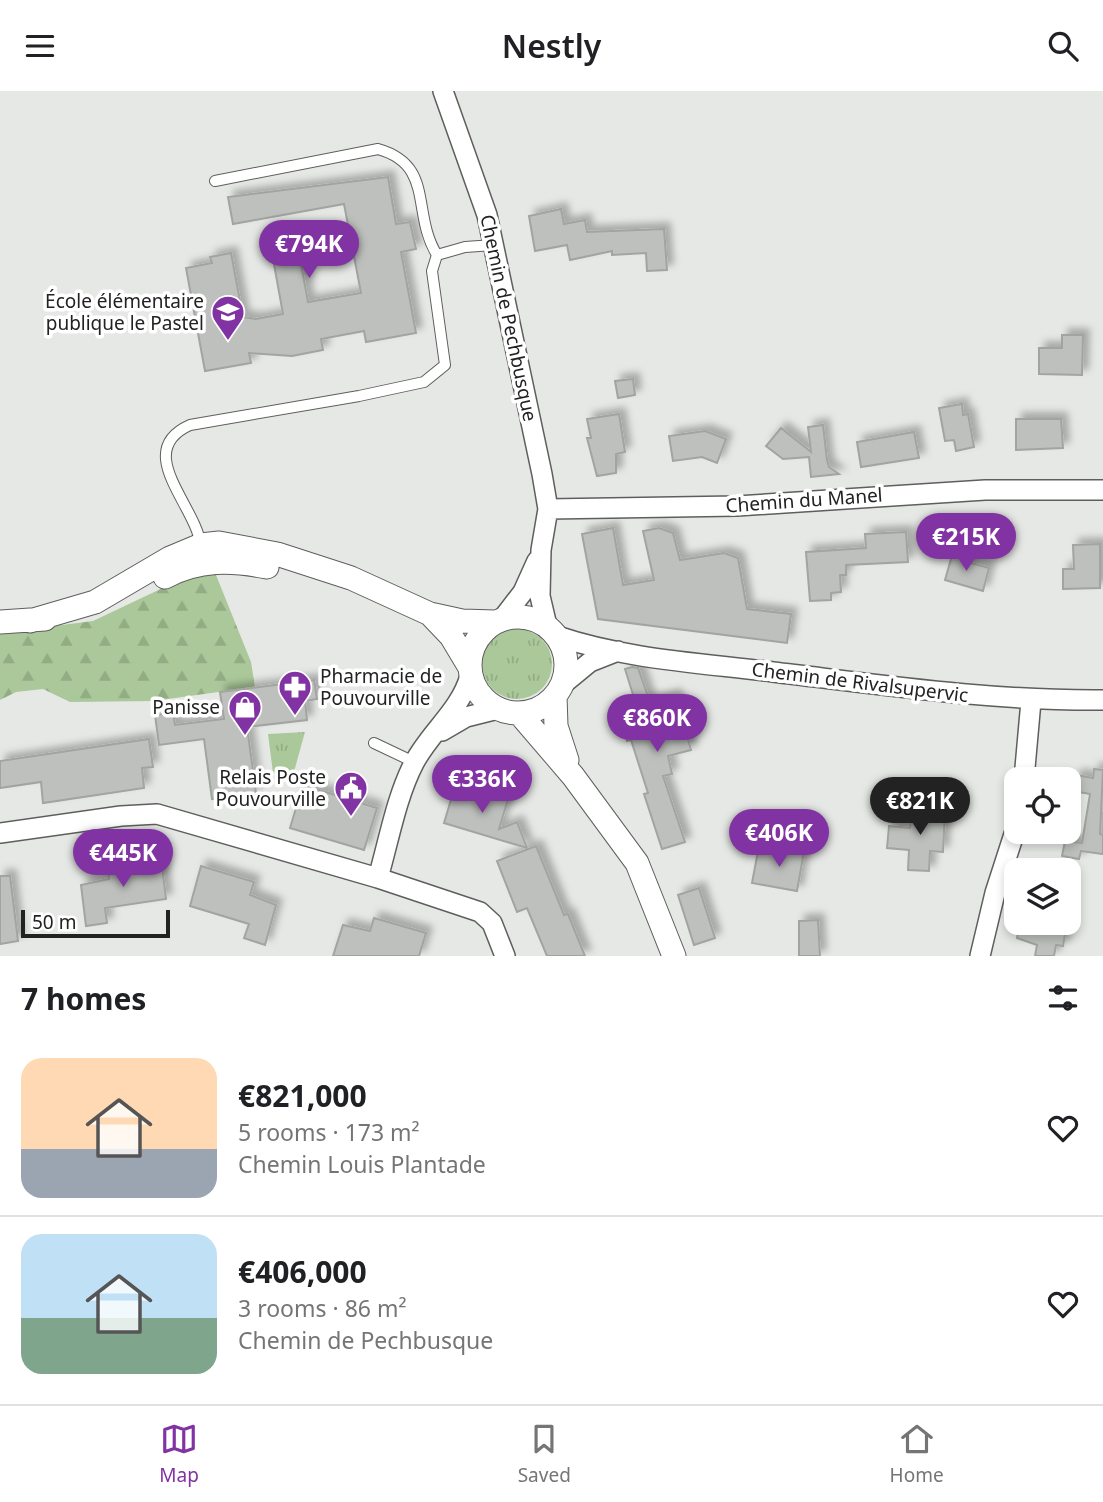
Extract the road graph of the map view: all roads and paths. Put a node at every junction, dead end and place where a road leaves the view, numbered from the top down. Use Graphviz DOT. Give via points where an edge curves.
graph roads {
  1 [pos="443,91"];
  2 [pos="215,181"];
  3 [pos="494,246"];
  4 [pos="437,254"];
  5 [pos="1103,490"];
  6 [pos="548,509"];
  7 [pos="201,545"];
  8 [pos="541,550"];
  9 [pos="191,566"];
  10 [pos="323,571"];
  11 [pos="430,614"];
  12 [pos="499,620"];
  13 [pos="30,621"];
  14 [pos="0,622"];
  15 [pos="552,631"];
  16 [pos="618,651"];
  17 [pos="470,671"];
  18 [pos="558,690"];
  19 [pos="1103,700"];
  20 [pos="1031,701"];
  21 [pos="508,711"];
  22 [pos="432,736"];
  23 [pos="374,743"];
  24 [pos="414,762"];
  25 [pos="1025,767"];
  26 [pos="573,776"];
  27 [pos="0,833"];
  28 [pos="1011,844"];
  29 [pos="378,878"];
  30 [pos="505,956"];
  31 [pos="674,956"];
  32 [pos="980,956"];
  1 -- 3 [label="street, Chemin de Pechbusque" via="481,194"];
  2 -- 4 [label="lane" via="378,149 397,154 415,178 428,239"];
  3 -- 4 [label="lane"];
  3 -- 6 [label="street, Chemin de Pechbusque"];
  4 -- 7 [label="lane" via="432,271 445,365 436,374 424,382 359,397 190,425 174,432 165,445 165,464"];
  5 -- 6 [label="street, Chemin du Manel" via="985,490 737,506"];
  6 -- 8 [label="street, Chemin de Pechbusque"];
  7 -- 9 [label="lane"];
  7 -- 10 [label="street" via="237,545"];
  7 -- 13 [label="street" via="95,602"];
  8 -- 12 [label="street, Chemin de Pechbusque" via="523,592"];
  8 -- 15 [label="street, Chemin de Pechbusque" via="540,596"];
  9 -- 10 [label="street" via="218,560"];
  9 -- 13 [label="street" via="96,610"];
  10 -- 11 [label="street" via="373,586"];
  11 -- 12 [label="street" via="462,621"];
  11 -- 17 [label="street" via="451,636"];
  12 -- 15 [label="street" via="526,618"];
  12 -- 17 [label="street" via="478,636"];
  13 -- 14 [label="street"];
  15 -- 16 [label="street, Chemin de Rivalsupervic"];
  15 -- 18 [label="street" via="565,655"];
  16 -- 18 [label="street" via="590,662"];
  16 -- 20 [label="street, Chemin de Rivalsupervic"];
  17 -- 21 [label="street" via="480,696"];
  17 -- 22 [label="street" via="457,705"];
  18 -- 21 [label="street" via="533,711"];
  18 -- 26 [label="street" via="556,726"];
  19 -- 20 [label="street, Chemin de Rivalsupervic"];
  20 -- 25 [label="street"];
  21 -- 22 [label="street" via="466,717"];
  21 -- 26 [label="street"];
  22 -- 24 [label="street"];
  23 -- 24 [label="lane"];
  24 -- 29 [label="street"];
  26 -- 31 [label="street" via="637,863"];
  27 -- 29 [label="street" via="157,814"];
  28 -- 32 [label="street"];
  29 -- 30 [label="street" via="480,912 492,923"];
}
